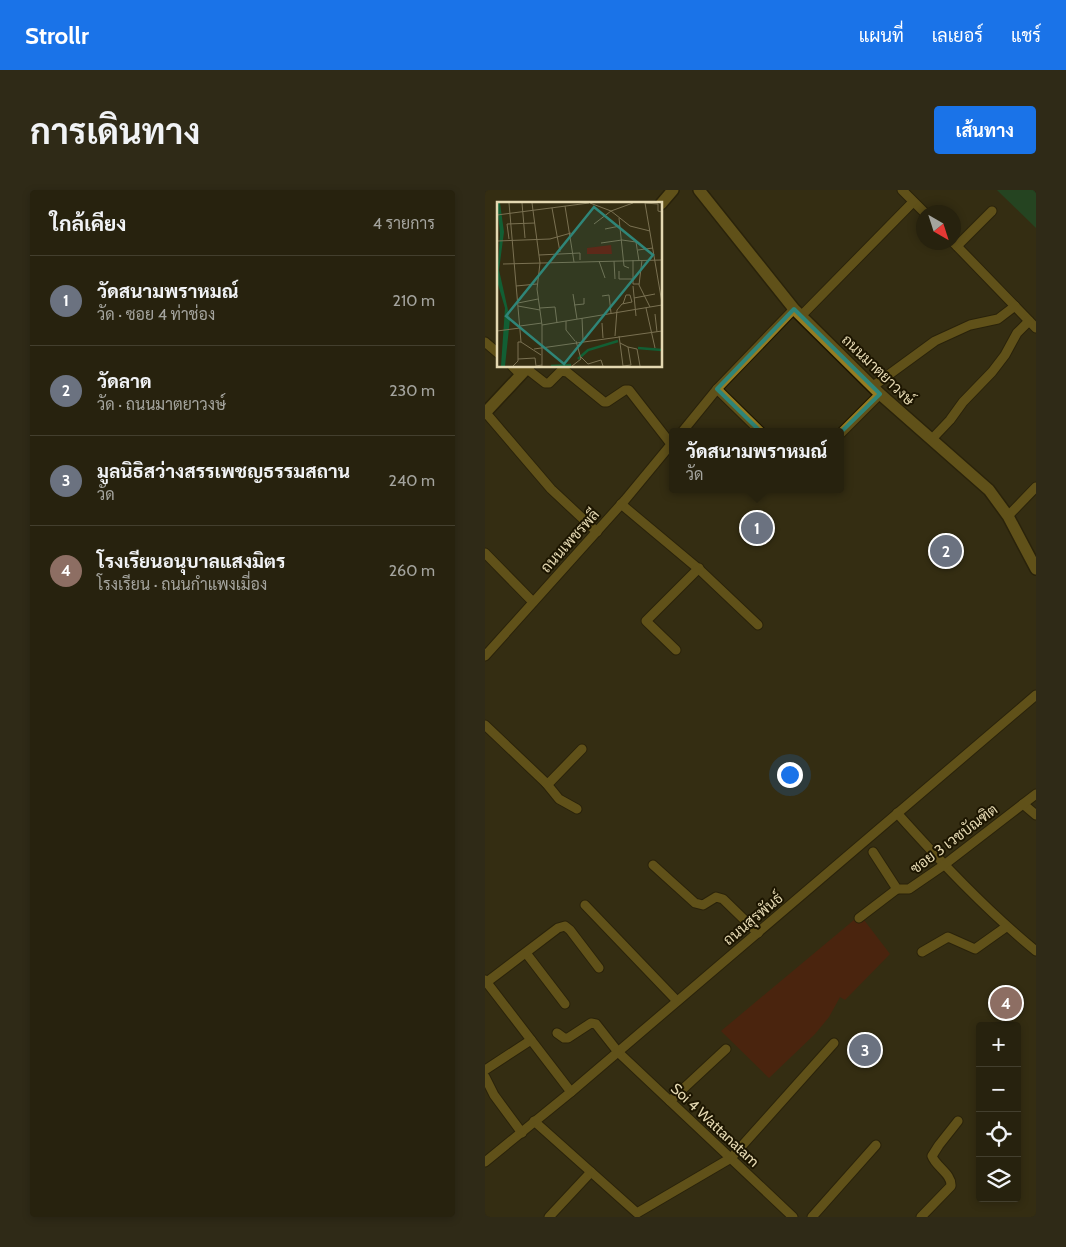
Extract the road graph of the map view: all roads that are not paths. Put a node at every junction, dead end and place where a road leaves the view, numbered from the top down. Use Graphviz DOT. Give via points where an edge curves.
graph roads {
  1 [pos="673,190"];
  2 [pos="699,190"];
  3 [pos="903,190"];
  4 [pos="663,202"];
  5 [pos="913,202"];
  6 [pos="916,205"];
  7 [pos="992,211"];
  8 [pos="961,239"];
  9 [pos="961,250"];
  10 [pos="1015,306"];
  11 [pos="797,312"];
  12 [pos="1029,320"];
  13 [pos="1036,328"];
  14 [pos="485,342"];
  15 [pos="497,352"];
  16 [pos="526,370"];
  17 [pos="717,389"];
  18 [pos="876,391"];
  19 [pos="485,413"];
  20 [pos="684,428"];
  21 [pos="757,428"];
  22 [pos="844,429"];
  23 [pos="669,439"];
  24 [pos="931,440"];
  25 [pos="669,447"];
  26 [pos="1036,487"];
  27 [pos="621,504"];
  28 [pos="1008,516"];
  29 [pos="597,532"];
  30 [pos="485,554"];
  31 [pos="699,568"];
  32 [pos="1036,569"];
  33 [pos="533,602"];
  34 [pos="758,625"];
  35 [pos="676,650"];
  36 [pos="485,656"];
  37 [pos="1036,695"];
  38 [pos="485,725"];
  39 [pos="582,748"];
  40 [pos="546,783"];
  41 [pos="1036,794"];
  42 [pos="1023,804"];
  43 [pos="577,809"];
  44 [pos="897,813"];
  45 [pos="1036,815"];
  46 [pos="873,852"];
  47 [pos="653,865"];
  48 [pos="944,865"];
  49 [pos="897,889"];
  50 [pos="585,905"];
  51 [pos="859,918"];
  52 [pos="1006,927"];
  53 [pos="758,933"];
  54 [pos="1036,951"];
  55 [pos="921,952"];
  56 [pos="525,954"];
  57 [pos="599,968"];
  58 [pos="486,981"];
  59 [pos="677,1001"];
  60 [pos="565,1004"];
  61 [pos="557,1033"];
  62 [pos="531,1040"];
  63 [pos="834,1043"];
  64 [pos="726,1049"];
  65 [pos="618,1052"];
  66 [pos="485,1070"];
  67 [pos="485,1077"];
  68 [pos="571,1092"];
  69 [pos="670,1101"];
  70 [pos="534,1121"];
  71 [pos="958,1121"];
  72 [pos="522,1133"];
  73 [pos="876,1145"];
  74 [pos="731,1158"];
  75 [pos="485,1162"];
  76 [pos="591,1172"];
  77 [pos="549,1217"];
  78 [pos="793,1217"];
  79 [pos="812,1217"];
  80 [pos="921,1217"];
  1 -- 4 [label="street"];
  2 -- 11 [label="street, ถนนมาตยาวงษ์"];
  3 -- 5 [label="street"];
  5 -- 6 [label="street"];
  5 -- 11 [label="street"];
  7 -- 8 [label="street"];
  9 -- 10 [label="street"];
  10 -- 12 [label="street"];
  10 -- 18 [label="street" via="998,319 970,325 935,341"];
  11 -- 17 [label="street"];
  11 -- 18 [label="street, ถนนมาตยาวงษ์"];
  12 -- 13 [label="street"];
  12 -- 24 [label="street" via="992,372"];
  14 -- 15 [label="street"];
  16 -- 19 [label="street"];
  16 -- 23 [label="street" via="545,383 561,372 567,372 604,402 629,390"];
  17 -- 20 [label="street"];
  17 -- 21 [label="street"];
  18 -- 22 [label="street"];
  18 -- 24 [label="street, ถนนมาตยาวงษ์"];
  19 -- 29 [label="street" via="551,489"];
  24 -- 28 [label="street, ถนนมาตยาวงษ์" via="989,490"];
  25 -- 27 [label="street, ถนนเพชรพลี"];
  26 -- 28 [label="street"];
  27 -- 29 [label="street, ถนนเพชรพลี"];
  27 -- 31 [label="street"];
  28 -- 32 [label="street, ถนนมาตยาวงษ์"];
  29 -- 33 [label="street, ถนนเพชรพลี"];
  30 -- 33 [label="street"];
  31 -- 34 [label="street"];
  31 -- 35 [label="street" via="646,621"];
  33 -- 36 [label="street, ถนนเพชรพลี"];
  37 -- 44 [label="street, ถนนสุรพันธ์"];
  38 -- 40 [label="street"];
  39 -- 40 [label="street"];
  40 -- 43 [label="street" via="559,799"];
  41 -- 42 [label="street, ซอย 3 เวชบัณฑิต"];
  42 -- 45 [label="street"];
  42 -- 48 [label="street, ซอย 3 เวชบัณฑิต"];
  44 -- 48 [label="street"];
  44 -- 53 [label="street, ถนนสุรพันธ์"];
  46 -- 49 [label="street, ซอย 3 เวชบัณฑิต"];
  47 -- 53 [label="street" via="695,902 703,905 715,897 723,899"];
  48 -- 49 [label="street, ซอย 3 เวชบัณฑิต" via="909,889"];
  48 -- 52 [label="street"];
  49 -- 51 [label="street"];
  50 -- 59 [label="street"];
  52 -- 54 [label="street"];
  52 -- 55 [label="street" via="975,949 948,937"];
  53 -- 59 [label="street, ถนนสุรพันธ์"];
  56 -- 57 [label="street" via="565,926"];
  56 -- 58 [label="street"];
  56 -- 60 [label="street"];
  58 -- 62 [label="street"];
  59 -- 65 [label="street, ถนนสุรพันธ์"];
  61 -- 65 [label="street, Soi 4 Wattanatam" via="567,1038 594,1022"];
  62 -- 66 [label="street"];
  62 -- 68 [label="street"];
  63 -- 74 [label="street"];
  64 -- 69 [label="street"];
  65 -- 68 [label="street, ถนนสุรพันธ์"];
  65 -- 69 [label="street, Soi 4 Wattanatam"];
  67 -- 72 [label="street"];
  68 -- 70 [label="street, ถนนสุรพันธ์"];
  69 -- 74 [label="street, Soi 4 Wattanatam"];
  70 -- 72 [label="street, ถนนสุรพันธ์"];
  70 -- 76 [label="street"];
  71 -- 80 [label="street" via="933,1156 950,1179 951,1186"];
  72 -- 75 [label="street, ถนนสุรพันธ์"];
  73 -- 79 [label="street"];
  74 -- 76 [label="street" via="637,1213"];
  74 -- 78 [label="street, Soi 4 Wattanatam"];
  76 -- 77 [label="street"];
}
